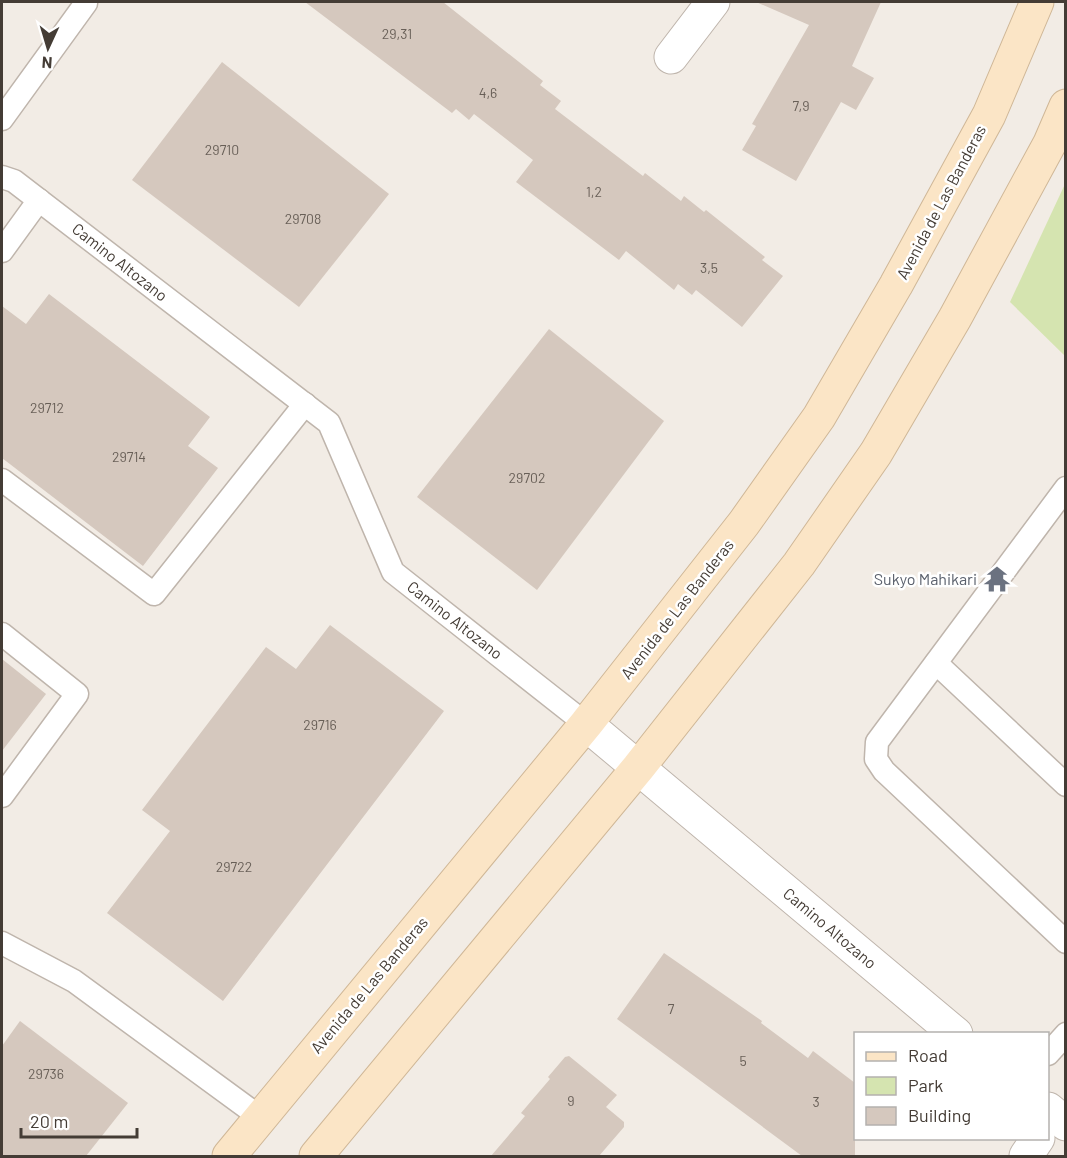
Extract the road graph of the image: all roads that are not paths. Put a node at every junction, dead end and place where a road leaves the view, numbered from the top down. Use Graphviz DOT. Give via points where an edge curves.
graph roads {
  1 [pos="713,2"];
  2 [pos="1037,2"];
  3 [pos="86,3"];
  4 [pos="671,57"];
  5 [pos="1065,106"];
  6 [pos="2,119"];
  7 [pos="2,177"];
  8 [pos="39,200"];
  9 [pos="2,251"];
  10 [pos="304,404"];
  11 [pos="2,480"];
  12 [pos="1065,488"];
  13 [pos="2,634"];
  14 [pos="936,663"];
  15 [pos="586,724"];
  16 [pos="638,768"];
  17 [pos="1065,785"];
  18 [pos="2,795"];
  19 [pos="1065,942"];
  20 [pos="2,943"];
  21 [pos="954,1032"];
  22 [pos="1065,1034"];
  23 [pos="1049,1052"];
  24 [pos="261,1118"];
  25 [pos="1037,1140"];
  26 [pos="229,1156"];
  27 [pos="316,1156"];
  28 [pos="1026,1156"];
  1 -- 4 [label="street"];
  2 -- 15 [label="main road, Avenida de Las Banderas" via="988,115 819,417 744,523"];
  3 -- 6 [label="lane"];
  5 -- 16 [label="main road" via="1050,143 876,453 799,564"];
  7 -- 8 [label="lane, Camino Altozano"];
  8 -- 9 [label="lane"];
  8 -- 10 [label="lane, Camino Altozano"];
  10 -- 11 [label="lane" via="154,594"];
  10 -- 15 [label="lane, Camino Altozano" via="329,423 393,572"];
  12 -- 14 [label="lane"];
  13 -- 18 [label="lane" via="77,694"];
  14 -- 17 [label="lane"];
  14 -- 19 [label="lane" via="877,742 876,759 884,771"];
  15 -- 16 [label="street, Camino Altozano"];
  15 -- 24 [label="main road, Avenida de Las Banderas"];
  16 -- 21 [label="street, Camino Altozano"];
  16 -- 27 [label="main road"];
  20 -- 24 [label="lane" via="74,981"];
  22 -- 23 [label="lane"];
  24 -- 26 [label="main road, Avenida de Las Banderas"];
  25 -- 28 [label="street"];
}
